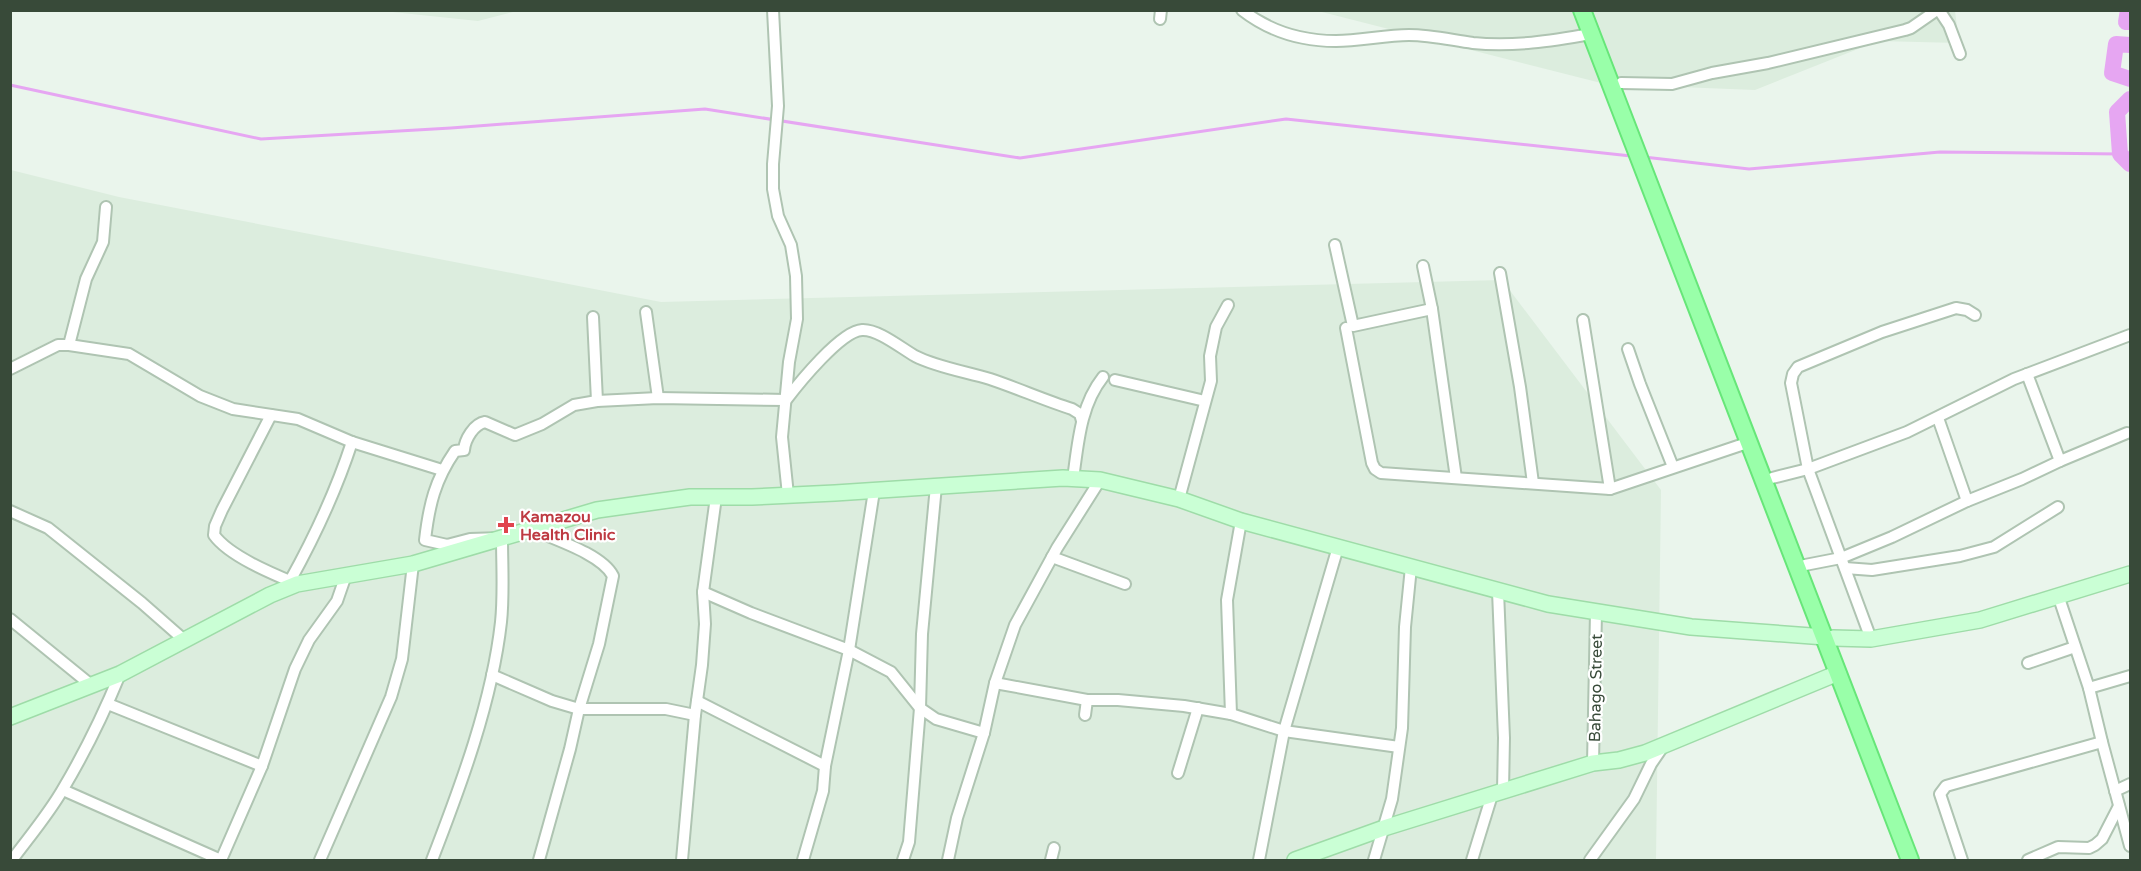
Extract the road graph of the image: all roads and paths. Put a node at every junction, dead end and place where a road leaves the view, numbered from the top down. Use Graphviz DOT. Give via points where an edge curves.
graph roads {
  1 [pos="772,10"];
  2 [pos="1242,10"];
  3 [pos="1582,10"];
  4 [pos="1593,10"];
  5 [pos="1938,10"];
  6 [pos="1591,34"];
  7 [pos="1960,54"];
  8 [pos="1621,83"];
  9 [pos="106,207"];
  10 [pos="1335,245"];
  11 [pos="1423,266"];
  12 [pos="1500,273"];
  13 [pos="1228,305"];
  14 [pos="1432,309"];
  15 [pos="646,312"];
  16 [pos="1975,315"];
  17 [pos="593,317"];
  18 [pos="1583,320"];
  19 [pos="1346,328"];
  20 [pos="2130,335"];
  21 [pos="69,345"];
  22 [pos="1628,349"];
  23 [pos="10,369"];
  24 [pos="2028,374"];
  25 [pos="1103,377"];
  26 [pos="1115,380"];
  27 [pos="658,398"];
  28 [pos="786,400"];
  29 [pos="597,401"];
  30 [pos="1205,401"];
  31 [pos="271,415"];
  32 [pos="1938,417"];
  33 [pos="1082,421"];
  34 [pos="2127,433"];
  35 [pos="352,442"];
  36 [pos="1750,442"];
  37 [pos="2060,461"];
  38 [pos="1673,468"];
  39 [pos="1808,469"];
  40 [pos="442,470"];
  41 [pos="1456,478"];
  42 [pos="1772,478"];
  43 [pos="1073,479"];
  44 [pos="1100,480"];
  45 [pos="1533,483"];
  46 [pos="936,486"];
  47 [pos="1610,489"];
  48 [pos="874,490"];
  49 [pos="788,495"];
  50 [pos="716,497"];
  51 [pos="1179,499"];
  52 [pos="1967,501"];
  53 [pos="2058,507"];
  54 [pos="10,511"];
  55 [pos="1241,521"];
  56 [pos="531,529"];
  57 [pos="502,538"];
  58 [pos="1338,547"];
  59 [pos="1052,556"];
  60 [pos="1843,563"];
  61 [pos="413,564"];
  62 [pos="1805,565"];
  63 [pos="1411,567"];
  64 [pos="2130,574"];
  65 [pos="346,575"];
  66 [pos="293,583"];
  67 [pos="1125,584"];
  68 [pos="1498,591"];
  69 [pos="703,592"];
  70 [pos="2058,595"];
  71 [pos="1596,612"];
  72 [pos="10,619"];
  73 [pos="1829,637"];
  74 [pos="183,639"];
  75 [pos="1871,639"];
  76 [pos="2075,647"];
  77 [pos="849,650"];
  78 [pos="2028,663"];
  79 [pos="1838,673"];
  80 [pos="120,674"];
  81 [pos="492,675"];
  82 [pos="2130,676"];
  83 [pos="994,683"];
  84 [pos="91,685"];
  85 [pos="2089,688"];
  86 [pos="697,700"];
  87 [pos="1087,700"];
  88 [pos="108,704"];
  89 [pos="920,708"];
  90 [pos="1198,708"];
  91 [pos="579,710"];
  92 [pos="1231,714"];
  93 [pos="695,715"];
  94 [pos="1085,715"];
  95 [pos="10,717"];
  96 [pos="1284,731"];
  97 [pos="984,733"];
  98 [pos="2102,742"];
  99 [pos="1664,744"];
  100 [pos="1399,747"];
  101 [pos="1593,763"];
  102 [pos="262,766"];
  103 [pos="825,766"];
  104 [pos="1178,773"];
  105 [pos="2130,784"];
  106 [pos="63,790"];
  107 [pos="2115,790"];
  108 [pos="1497,793"];
  109 [pos="2119,806"];
  110 [pos="1897,814"];
  111 [pos="1384,828"];
  112 [pos="2130,846"];
  113 [pos="1054,848"];
  114 [pos="222,859"];
  115 [pos="12,861"];
  116 [pos="235,861"];
  117 [pos="320,861"];
  118 [pos="432,861"];
  119 [pos="538,861"];
  120 [pos="682,861"];
  121 [pos="803,861"];
  122 [pos="903,861"];
  123 [pos="948,861"];
  124 [pos="1051,861"];
  125 [pos="1259,861"];
  126 [pos="1295,861"];
  127 [pos="1374,861"];
  128 [pos="1472,861"];
  129 [pos="1590,861"];
  130 [pos="1910,861"];
  131 [pos="1920,861"];
  132 [pos="1962,861"];
  133 [pos="2028,861"];
  1 -- 28 [label="street" via="778,106 773,189 778,216 791,245 796,276 797,319"];
  2 -- 6 [label="street" via="1254,20 1302,39 1337,41 1408,35 1473,43 1537,44"];
  3 -- 6 [label="main road"];
  4 -- 8 [label="main road"];
  5 -- 7 [label="street" via="1949,25"];
  5 -- 8 [label="street" via="1911,28 1802,55 1672,84"];
  6 -- 36 [label="main road"];
  8 -- 42 [label="main road"];
  9 -- 21 [label="street" via="103,242 86,279"];
  10 -- 14 [label="street" via="1353,326"];
  11 -- 14 [label="street"];
  12 -- 45 [label="street"];
  13 -- 30 [label="street" via="1216,327"];
  14 -- 41 [label="street"];
  15 -- 27 [label="street"];
  16 -- 39 [label="street" via="1956,308 1882,332 1798,367 1791,383"];
  17 -- 29 [label="street"];
  18 -- 47 [label="street"];
  19 -- 41 [label="street" via="1375,470"];
  20 -- 24 [label="street"];
  21 -- 23 [label="street" via="58,345"];
  21 -- 31 [label="street" via="129,354 200,396 233,409"];
  22 -- 38 [label="street"];
  24 -- 32 [label="street"];
  24 -- 37 [label="street"];
  25 -- 33 [label="street" via="1093,390"];
  26 -- 30 [label="street"];
  27 -- 28 [label="street"];
  27 -- 29 [label="street"];
  28 -- 33 [label="street" via="836,344 862,330 873,331 918,358 1072,409"];
  28 -- 49 [label="street" via="782,437"];
  29 -- 40 [label="street" via="574,405 515,435 481,422 464,450 454,450"];
  30 -- 51 [label="street"];
  31 -- 35 [label="street" via="298,419"];
  31 -- 66 [label="street" via="214,525 214,536 219,543"];
  32 -- 39 [label="street"];
  32 -- 52 [label="street"];
  33 -- 43 [label="street"];
  34 -- 37 [label="street"];
  35 -- 40 [label="street"];
  35 -- 66 [label="street" via="340,479"];
  36 -- 38 [label="street"];
  36 -- 73 [label="main road"];
  37 -- 52 [label="street"];
  38 -- 47 [label="street"];
  39 -- 42 [label="street"];
  39 -- 60 [label="street"];
  40 -- 57 [label="street" via="429,510 425,540 447,545 470,539"];
  41 -- 45 [label="street"];
  42 -- 62 [label="main road"];
  43 -- 44 [label="street"];
  43 -- 46 [label="street"];
  44 -- 51 [label="street"];
  44 -- 59 [label="street"];
  45 -- 47 [label="street"];
  46 -- 48 [label="street"];
  46 -- 89 [label="street" via="922,634"];
  48 -- 49 [label="street"];
  48 -- 77 [label="street"];
  49 -- 50 [label="street"];
  50 -- 56 [label="street" via="597,510"];
  50 -- 69 [label="street"];
  51 -- 55 [label="street"];
  52 -- 60 [label="street"];
  53 -- 60 [label="street" via="1994,547 1960,556 1872,570"];
  54 -- 74 [label="street" via="48,528"];
  55 -- 58 [label="street"];
  55 -- 92 [label="street" via="1227,600"];
  56 -- 57 [label="street"];
  56 -- 91 [label="street" via="597,559 613,576 599,644"];
  57 -- 61 [label="street"];
  57 -- 81 [label="street" via="501,620"];
  58 -- 63 [label="street"];
  58 -- 96 [label="street"];
  59 -- 67 [label="street"];
  59 -- 83 [label="street" via="1015,625"];
  60 -- 62 [label="street"];
  60 -- 75 [label="street"];
  61 -- 65 [label="street"];
  61 -- 117 [label="street" via="402,659 391,697"];
  62 -- 73 [label="main road"];
  63 -- 68 [label="street"];
  63 -- 100 [label="street"];
  64 -- 70 [label="street"];
  65 -- 66 [label="street"];
  65 -- 102 [label="street" via="337,601 309,640 295,669"];
  66 -- 74 [label="street"];
  68 -- 71 [label="street"];
  68 -- 108 [label="street" via="1504,738"];
  69 -- 77 [label="street"];
  69 -- 86 [label="street" via="704,634"];
  70 -- 75 [label="street" via="1980,620"];
  70 -- 76 [label="street"];
  71 -- 73 [label="street" via="1690,627"];
  71 -- 101 [label="street, Bahago Street"];
  72 -- 84 [label="street"];
  73 -- 75 [label="street"];
  73 -- 79 [label="main road"];
  73 -- 110 [label="main road"];
  74 -- 80 [label="street"];
  76 -- 78 [label="street"];
  76 -- 85 [label="street"];
  77 -- 89 [label="street" via="891,672"];
  77 -- 103 [label="street"];
  79 -- 99 [label="street"];
  79 -- 110 [label="main road"];
  80 -- 84 [label="street"];
  80 -- 88 [label="street"];
  81 -- 91 [label="street"];
  81 -- 118 [label="street" via="460,788"];
  82 -- 85 [label="street"];
  83 -- 87 [label="street"];
  83 -- 97 [label="street"];
  84 -- 95 [label="street"];
  85 -- 98 [label="street"];
  86 -- 93 [label="street"];
  86 -- 103 [label="street"];
  87 -- 90 [label="street"];
  87 -- 94 [label="street"];
  88 -- 102 [label="street"];
  88 -- 106 [label="street"];
  89 -- 97 [label="street" via="936,719"];
  89 -- 122 [label="street" via="909,842"];
  90 -- 92 [label="street"];
  90 -- 104 [label="street"];
  91 -- 93 [label="street" via="666,709"];
  91 -- 119 [label="street"];
  92 -- 96 [label="street"];
  93 -- 120 [label="street"];
  96 -- 100 [label="street"];
  96 -- 125 [label="street"];
  97 -- 123 [label="street"];
  98 -- 107 [label="street"];
  98 -- 132 [label="street" via="1946,786 1940,794"];
  99 -- 101 [label="street" via="1631,758"];
  99 -- 129 [label="street" via="1634,799"];
  100 -- 111 [label="street"];
  101 -- 108 [label="street"];
  102 -- 114 [label="street"];
  103 -- 121 [label="street" via="823,791"];
  105 -- 107 [label="street"];
  106 -- 114 [label="street"];
  106 -- 115 [label="street"];
  107 -- 109 [label="street"];
  108 -- 111 [label="street"];
  108 -- 128 [label="street"];
  109 -- 112 [label="street"];
  109 -- 133 [label="street" via="2095,845 2058,847"];
  110 -- 130 [label="main road"];
  110 -- 131 [label="main road"];
  111 -- 126 [label="street"];
  111 -- 127 [label="street"];
  113 -- 124 [label="street"];
  114 -- 116 [label="street"];
}
